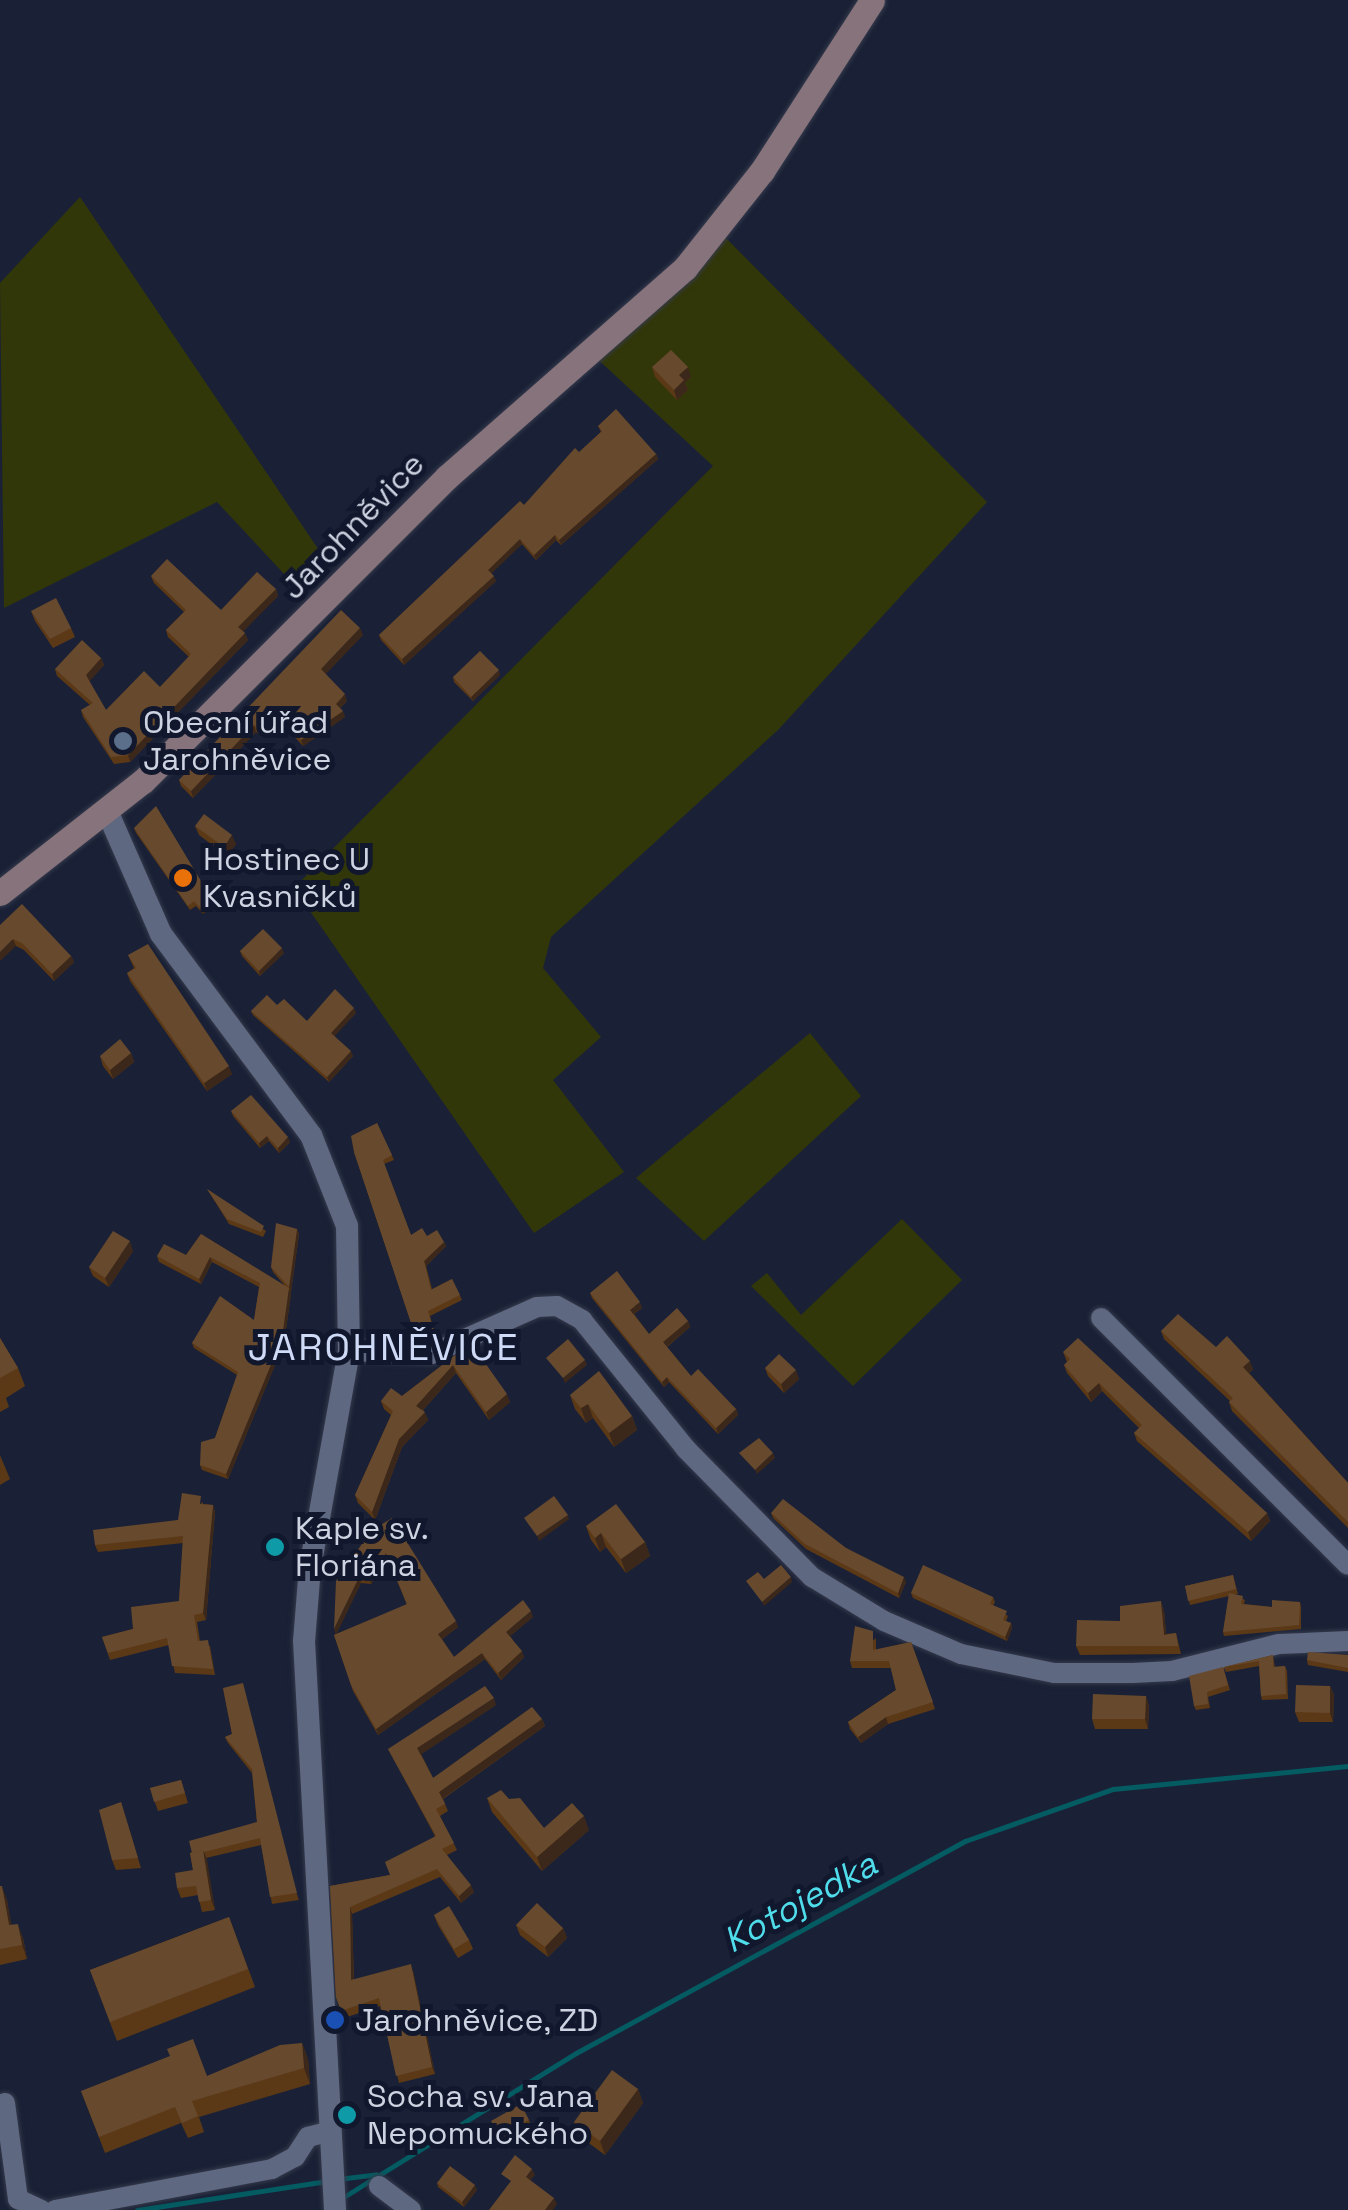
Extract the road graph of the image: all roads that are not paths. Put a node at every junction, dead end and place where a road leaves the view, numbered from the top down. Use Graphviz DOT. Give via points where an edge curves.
graph roads {
  1 [pos="872,0"];
  2 [pos="108,811"];
  3 [pos="0,893"];
  4 [pos="1101,1318"];
  5 [pos="349,1351"];
  6 [pos="1348,1565"];
  7 [pos="1348,1642"];
  8 [pos="5,2103"];
  9 [pos="331,2136"];
  10 [pos="379,2186"];
  11 [pos="42,2210"];
  12 [pos="55,2210"];
  13 [pos="335,2210"];
  14 [pos="410,2210"];
  1 -- 2 [label="main road, Jarohněvice" via="762,170 655,299 503,424 200,728"];
  2 -- 3 [label="main road, Jarohněvice"];
  2 -- 5 [label="street" via="161,934 305,1125 334,1180 350,1252"];
  4 -- 6 [label="street"];
  5 -- 7 [label="street" via="431,1354 537,1307 557,1306 582,1320 686,1449 812,1577 884,1621 974,1658 1054,1673 1152,1672 1250,1648"];
  5 -- 9 [label="street" via="312,1550 304,1641"];
  8 -- 11 [label="street" via="18,2199"];
  9 -- 12 [label="street" via="308,2137 295,2158 272,2169"];
  9 -- 13 [label="street"];
  10 -- 14 [label="street"];
}
